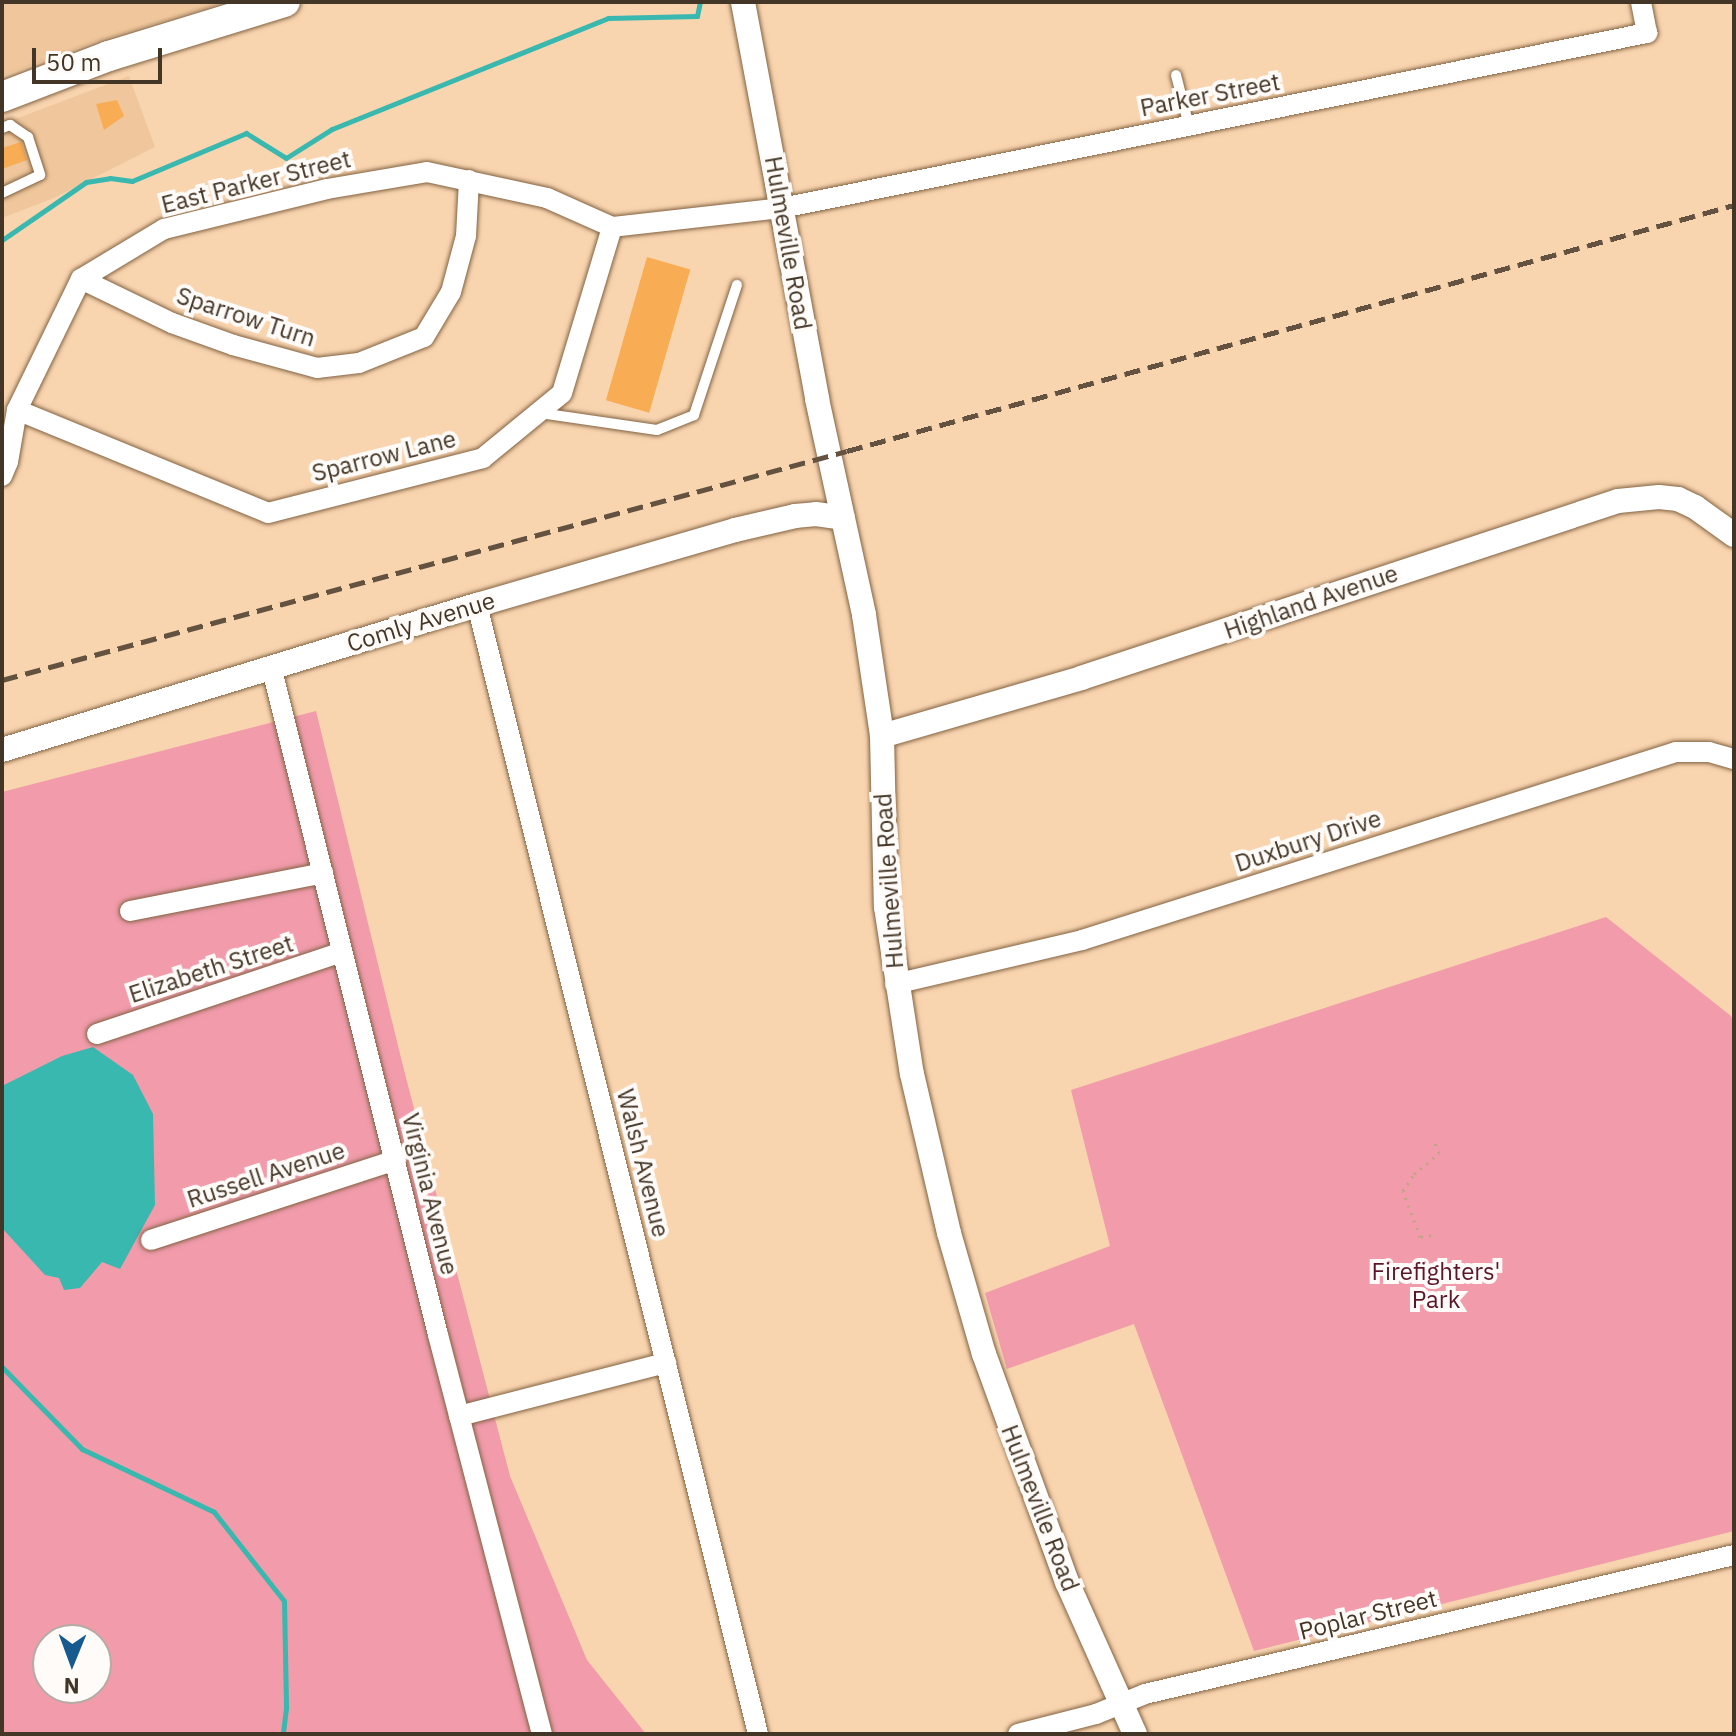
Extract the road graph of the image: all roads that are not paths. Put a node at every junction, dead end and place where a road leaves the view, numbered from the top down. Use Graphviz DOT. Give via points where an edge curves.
graph roads {
  1 [pos="285,2"];
  2 [pos="743,2"];
  3 [pos="1641,2"];
  4 [pos="1176,75"];
  5 [pos="2,97"];
  6 [pos="1189,126"];
  7 [pos="2,128"];
  8 [pos="469,180"];
  9 [pos="2,193"];
  10 [pos="782,208"];
  11 [pos="612,227"];
  12 [pos="81,279"];
  13 [pos="737,285"];
  14 [pos="17,410"];
  15 [pos="538,413"];
  16 [pos="2,476"];
  17 [pos="843,518"];
  18 [pos="1734,535"];
  19 [pos="477,605"];
  20 [pos="271,666"];
  21 [pos="882,736"];
  22 [pos="2,750"];
  23 [pos="1734,759"];
  24 [pos="323,873"];
  25 [pos="130,911"];
  26 [pos="342,952"];
  27 [pos="895,984"];
  28 [pos="97,1034"];
  29 [pos="396,1160"];
  30 [pos="151,1240"];
  31 [pos="666,1363"];
  32 [pos="459,1416"];
  33 [pos="1734,1555"];
  34 [pos="1120,1702"];
  35 [pos="542,1734"];
  36 [pos="758,1734"];
  37 [pos="1018,1734"];
  38 [pos="1135,1734"];
  1 -- 5 [label="main road" via="123,51"];
  2 -- 10 [label="street, Hulmeville Road"];
  3 -- 6 [label="street, Parker Street" via="1647,33"];
  4 -- 6 [label="lane"];
  6 -- 10 [label="street, Parker Street"];
  7 -- 9 [label="lane" via="10,125 28,137 40,175"];
  8 -- 11 [label="street, East Parker Street" via="547,198"];
  8 -- 12 [label="street, East Parker Street" via="427,172 327,189 164,229"];
  8 -- 12 [label="street, Sparrow Turn" via="466,236 444,304 424,337 359,363 317,368 233,345 172,323"];
  10 -- 11 [label="street"];
  10 -- 17 [label="street, Hulmeville Road"];
  11 -- 15 [label="street, Sparrow Lane" via="562,393"];
  12 -- 14 [label="street"];
  13 -- 15 [label="lane" via="694,415 657,430"];
  14 -- 15 [label="street, Sparrow Lane" via="268,513 483,458"];
  14 -- 16 [label="street"];
  17 -- 19 [label="street, Comly Avenue" via="806,515 735,530"];
  17 -- 21 [label="street, Hulmeville Road"];
  18 -- 21 [label="street, Highland Avenue" via="1678,499 1618,501 1081,678"];
  19 -- 20 [label="street, Comly Avenue"];
  19 -- 31 [label="street, Walsh Avenue"];
  20 -- 22 [label="street, Comly Avenue"];
  20 -- 24 [label="street, Virginia Avenue"];
  21 -- 27 [label="street, Hulmeville Road" via="886,907"];
  23 -- 27 [label="street, Duxbury Drive" via="1676,752 1082,940"];
  24 -- 25 [label="street"];
  24 -- 26 [label="street, Virginia Avenue"];
  26 -- 28 [label="street, Elizabeth Street"];
  26 -- 29 [label="street, Virginia Avenue"];
  27 -- 34 [label="street, Hulmeville Road" via="949,1233 984,1354 1067,1582"];
  29 -- 30 [label="street, Russell Avenue"];
  29 -- 32 [label="street, Virginia Avenue"];
  31 -- 32 [label="street"];
  31 -- 36 [label="street, Walsh Avenue"];
  32 -- 35 [label="street, Virginia Avenue"];
  33 -- 34 [label="street, Poplar Street"];
  34 -- 37 [label="street, Poplar Street" via="1096,1714"];
  34 -- 38 [label="street, Hulmeville Road"];
}
